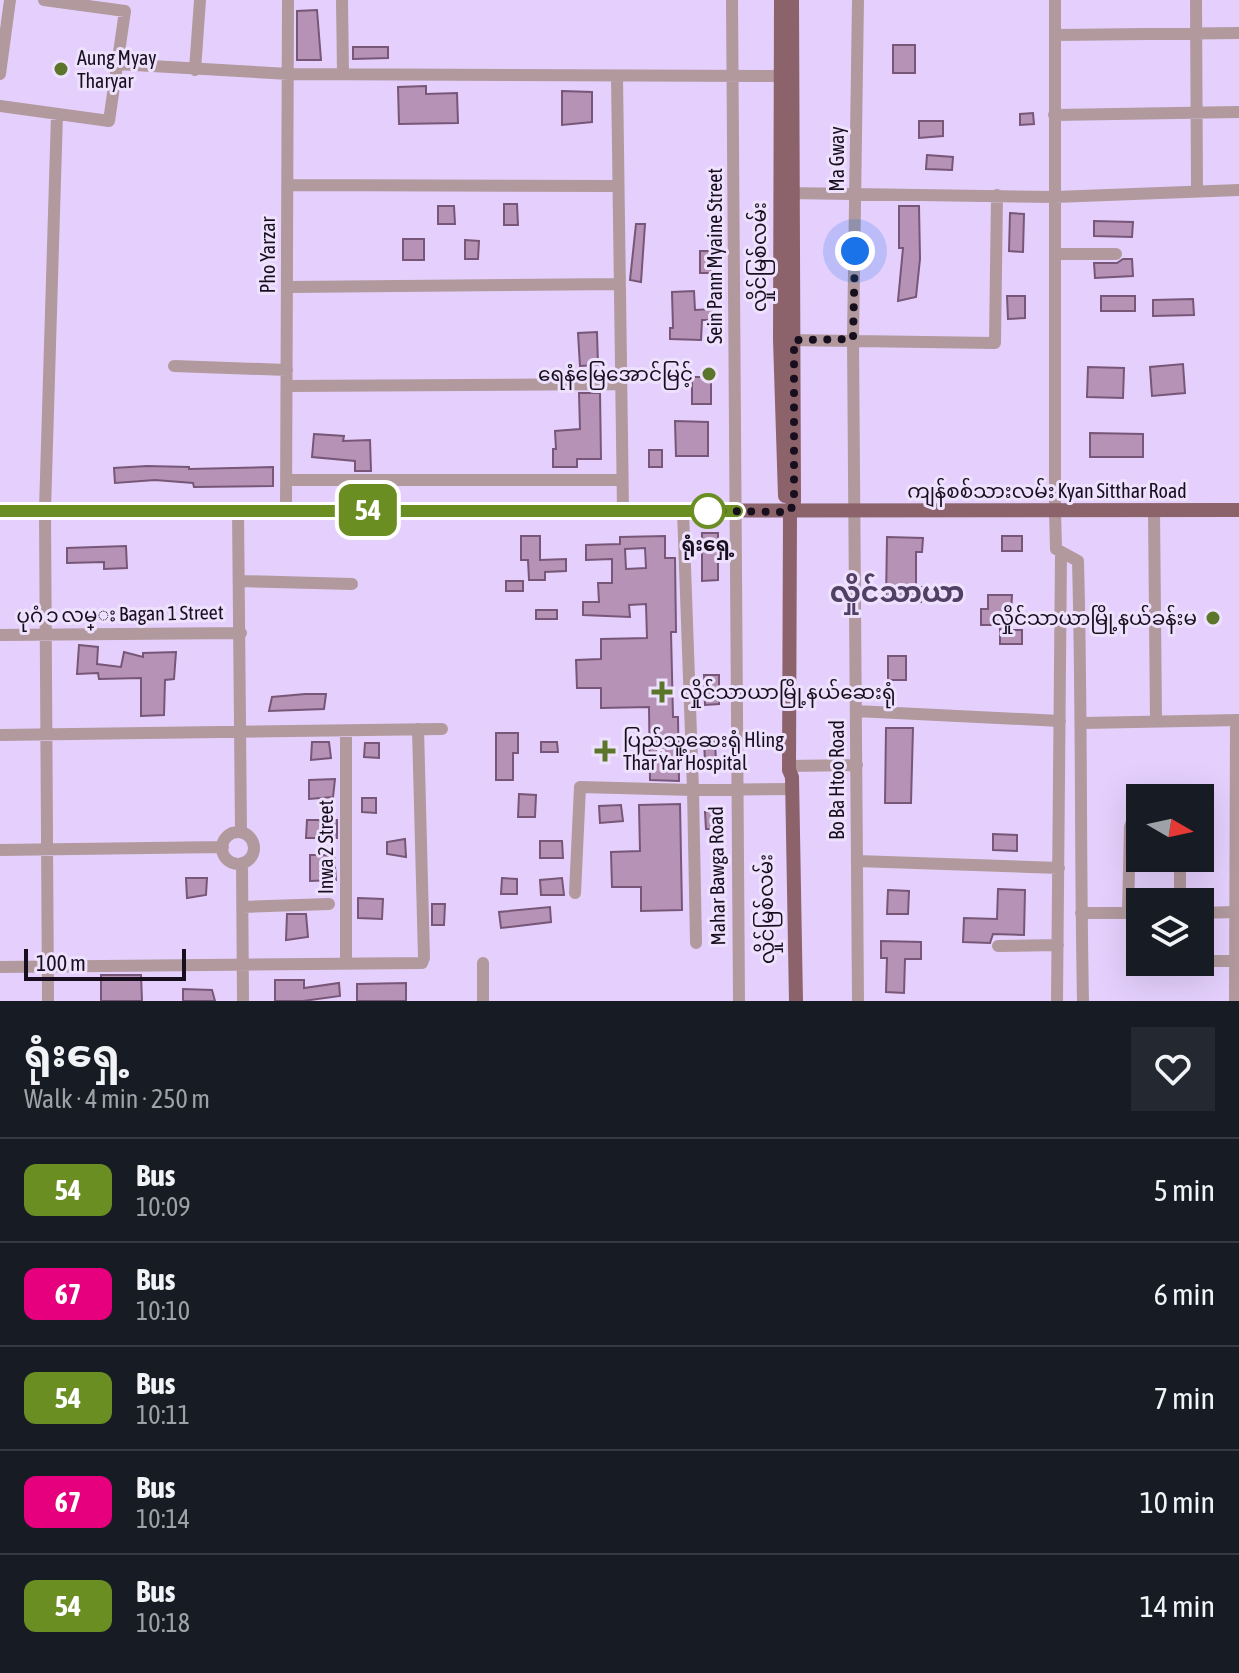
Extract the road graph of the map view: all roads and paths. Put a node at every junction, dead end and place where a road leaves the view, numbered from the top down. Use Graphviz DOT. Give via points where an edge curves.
graph roads {
  1 [pos="10,0"];
  2 [pos="44,0"];
  3 [pos="200,0"];
  4 [pos="288,0"];
  5 [pos="342,0"];
  6 [pos="732,0"];
  7 [pos="781,0"];
  8 [pos="792,0"];
  9 [pos="858,0"];
  10 [pos="1055,0"];
  11 [pos="1196,0"];
  12 [pos="1239,33"];
  13 [pos="1194,34"];
  14 [pos="1055,35"];
  15 [pos="2,49"];
  16 [pos="117,64"];
  17 [pos="195,70"];
  18 [pos="0,74"];
  19 [pos="289,74"];
  20 [pos="343,74"];
  21 [pos="617,76"];
  22 [pos="733,76"];
  23 [pos="786,76"];
  24 [pos="0,106"];
  25 [pos="1239,112"];
  26 [pos="1195,113"];
  27 [pos="57,114"];
  28 [pos="1054,115"];
  29 [pos="288,185"];
  30 [pos="618,186"];
  31 [pos="1239,190"];
  32 [pos="856,192"];
  33 [pos="1197,192"];
  34 [pos="785,193"];
  35 [pos="997,195"];
  36 [pos="1055,197"];
  37 [pos="1055,254"];
  38 [pos="1116,254"];
  39 [pos="619,284"];
  40 [pos="288,287"];
  41 [pos="853,339"];
  42 [pos="787,340"];
  43 [pos="174,366"];
  44 [pos="287,370"];
  45 [pos="621,384"];
  46 [pos="287,386"];
  47 [pos="286,480"];
  48 [pos="622,480"];
  49 [pos="45,510"];
  50 [pos="286,510"];
  51 [pos="623,510"];
  52 [pos="1239,510"];
  53 [pos="0,511"];
  54 [pos="238,511"];
  55 [pos="683,511"];
  56 [pos="737,511"];
  57 [pos="855,511"];
  58 [pos="1055,511"];
  59 [pos="1154,511"];
  60 [pos="790,512"];
  61 [pos="1061,553"];
  62 [pos="240,581"];
  63 [pos="352,584"];
  64 [pos="241,633"];
  65 [pos="0,635"];
  66 [pos="46,636"];
  67 [pos="856,711"];
  68 [pos="1238,720"];
  69 [pos="1060,721"];
  70 [pos="1156,721"];
  71 [pos="1083,723"];
  72 [pos="418,729"];
  73 [pos="442,729"];
  74 [pos="346,731"];
  75 [pos="240,733"];
  76 [pos="47,734"];
  77 [pos="0,735"];
  78 [pos="857,765"];
  79 [pos="789,768"];
  80 [pos="693,790"];
  81 [pos="737,790"];
  82 [pos="788,790"];
  83 [pos="241,832"];
  84 [pos="223,847"];
  85 [pos="0,850"];
  86 [pos="49,850"];
  87 [pos="857,861"];
  88 [pos="242,863"];
  89 [pos="1059,868"];
  90 [pos="1237,869"];
  91 [pos="575,893"];
  92 [pos="329,904"];
  93 [pos="243,907"];
  94 [pos="1235,912"];
  95 [pos="1081,913"];
  96 [pos="1126,913"];
  97 [pos="1214,913"];
  98 [pos="696,943"];
  99 [pos="1058,945"];
  100 [pos="998,946"];
  101 [pos="1214,961"];
  102 [pos="1235,961"];
  103 [pos="346,962"];
  104 [pos="483,963"];
  105 [pos="243,966"];
  106 [pos="0,967"];
  107 [pos="48,968"];
  108 [pos="48,1001"];
  109 [pos="243,1001"];
  110 [pos="483,1001"];
  111 [pos="739,1001"];
  112 [pos="787,1001"];
  113 [pos="796,1001"];
  114 [pos="858,1001"];
  115 [pos="1057,1001"];
  116 [pos="1083,1001"];
  117 [pos="1235,1001"];
  1 -- 15 [label="street"];
  2 -- 16 [label="street" via="125,11"];
  3 -- 17 [label="street"];
  4 -- 19 [label="street, Pho Yarzar"];
  5 -- 20 [label="street"];
  6 -- 22 [label="street, Sein Pann Myaine Street"];
  7 -- 23 [label="main road, လှိုင်မြစ်လမ်း"];
  8 -- 23 [label="main road, လှိုင်မြစ်လမ်း"];
  9 -- 32 [label="street, Ma Gway"];
  10 -- 14 [label="street"];
  11 -- 13 [label="street"];
  12 -- 13 [label="street"];
  13 -- 14 [label="street"];
  13 -- 26 [label="street"];
  14 -- 28 [label="street"];
  15 -- 18 [label="street"];
  16 -- 17 [label="street"];
  16 -- 27 [label="street" via="109,121"];
  17 -- 19 [label="street"];
  19 -- 20 [label="street"];
  19 -- 29 [label="street, Pho Yarzar"];
  20 -- 21 [label="street"];
  21 -- 22 [label="street"];
  21 -- 30 [label="street"];
  22 -- 23 [label="street"];
  22 -- 56 [label="street, Sein Pann Myaine Street"];
  23 -- 34 [label="main road, လှိုင်မြစ်လမ်း"];
  24 -- 27 [label="street"];
  25 -- 26 [label="street"];
  26 -- 28 [label="street"];
  26 -- 33 [label="street"];
  27 -- 49 [label="street"];
  28 -- 36 [label="street"];
  29 -- 30 [label="street"];
  29 -- 40 [label="street, Pho Yarzar"];
  30 -- 39 [label="street"];
  31 -- 33 [label="street"];
  32 -- 34 [label="street"];
  32 -- 35 [label="street"];
  32 -- 41 [label="street, Ma Gway"];
  33 -- 36 [label="street"];
  34 -- 42 [label="main road, လှိုင်မြစ်လမ်း"];
  35 -- 36 [label="street"];
  35 -- 41 [label="street" via="995,343"];
  36 -- 37 [label="street"];
  37 -- 38 [label="street"];
  37 -- 58 [label="street"];
  39 -- 40 [label="street"];
  39 -- 45 [label="street"];
  40 -- 44 [label="street, Pho Yarzar"];
  41 -- 42 [label="street"];
  41 -- 57 [label="street, Ma Gway"];
  42 -- 60 [label="main road, လှိုင်မြစ်လမ်း" via="794,501"];
  43 -- 44 [label="street"];
  44 -- 46 [label="street, Pho Yarzar"];
  45 -- 46 [label="street"];
  45 -- 48 [label="street"];
  46 -- 47 [label="street, Pho Yarzar"];
  47 -- 48 [label="street"];
  47 -- 50 [label="street, Pho Yarzar"];
  48 -- 51 [label="street"];
  49 -- 53 [label="main road, ကျန်စစ်သားလမ်း Kyan Sitthar Road"];
  49 -- 54 [label="main road, ကျန်စစ်သားလမ်း Kyan Sitthar Road"];
  49 -- 66 [label="street"];
  50 -- 51 [label="main road, ကျန်စစ်သားလမ်း Kyan Sitthar Road"];
  50 -- 54 [label="main road, ကျန်စစ်သားလမ်း Kyan Sitthar Road"];
  51 -- 55 [label="main road, ကျန်စစ်သားလမ်း Kyan Sitthar Road"];
  52 -- 59 [label="main road, ကျန်စစ်သားလမ်း Kyan Sitthar Road"];
  54 -- 62 [label="street"];
  55 -- 56 [label="main road, ကျန်စစ်သားလမ်း Kyan Sitthar Road"];
  55 -- 80 [label="street"];
  56 -- 60 [label="main road, ကျန်စစ်သားလမ်း Kyan Sitthar Road"];
  56 -- 81 [label="street, Mahar Bawga Road"];
  57 -- 58 [label="main road, ကျန်စစ်သားလမ်း Kyan Sitthar Road"];
  57 -- 60 [label="main road, ကျန်စစ်သားလမ်း Kyan Sitthar Road"];
  57 -- 67 [label="street, Bo Ba Htoo Road"];
  58 -- 59 [label="main road, ကျန်စစ်သားလမ်း Kyan Sitthar Road"];
  58 -- 61 [label="street" via="1056,549"];
  59 -- 70 [label="street"];
  60 -- 79 [label="main road, လှိုင်မြစ်လမ်း"];
  61 -- 69 [label="street"];
  61 -- 71 [label="street" via="1078,561"];
  62 -- 63 [label="street"];
  62 -- 64 [label="street"];
  64 -- 66 [label="street, ပုဂံ ၁ လမ္း Bagan 1 Street"];
  64 -- 75 [label="street"];
  65 -- 66 [label="street, ပုဂံ ၁ လမ္း Bagan 1 Street"];
  66 -- 76 [label="street"];
  67 -- 69 [label="street"];
  67 -- 78 [label="street, Bo Ba Htoo Road"];
  68 -- 70 [label="street"];
  68 -- 90 [label="street"];
  69 -- 89 [label="street"];
  70 -- 71 [label="street"];
  71 -- 95 [label="street"];
  72 -- 73 [label="street"];
  72 -- 74 [label="street"];
  72 -- 103 [label="street" via="424,958 422,963"];
  74 -- 75 [label="street"];
  74 -- 103 [label="street, Inwa 2 Street"];
  75 -- 76 [label="street"];
  75 -- 83 [label="street"];
  76 -- 77 [label="street"];
  76 -- 86 [label="street"];
  78 -- 79 [label="street"];
  78 -- 87 [label="street, Bo Ba Htoo Road"];
  79 -- 82 [label="main road, လှိုင်မြစ်လမ်း" via="784,776"];
  80 -- 81 [label="street"];
  80 -- 91 [label="street" via="580,787"];
  80 -- 98 [label="street"];
  81 -- 82 [label="street"];
  81 -- 111 [label="street, Mahar Bawga Road"];
  82 -- 112 [label="main road, လှိုင်မြစ်လမ်း"];
  82 -- 113 [label="main road, လှိုင်မြစ်လမ်း"];
  83 -- 84 [label="street" via="226,837"];
  83 -- 88 [label="street" via="251,837 254,848"];
  84 -- 86 [label="street"];
  84 -- 88 [label="street" via="230,861"];
  85 -- 86 [label="street"];
  86 -- 107 [label="street"];
  87 -- 89 [label="street"];
  87 -- 114 [label="street, Bo Ba Htoo Road"];
  88 -- 93 [label="street"];
  89 -- 99 [label="street"];
  90 -- 94 [label="street"];
  92 -- 93 [label="street"];
  93 -- 105 [label="street"];
  94 -- 97 [label="street"];
  94 -- 102 [label="street"];
  95 -- 96 [label="street"];
  95 -- 116 [label="street"];
  99 -- 100 [label="street"];
  99 -- 115 [label="street"];
  101 -- 102 [label="street"];
  102 -- 117 [label="street"];
  103 -- 105 [label="street"];
  104 -- 110 [label="street"];
  105 -- 107 [label="street"];
  105 -- 109 [label="street"];
  106 -- 107 [label="street"];
  107 -- 108 [label="street"];
}
